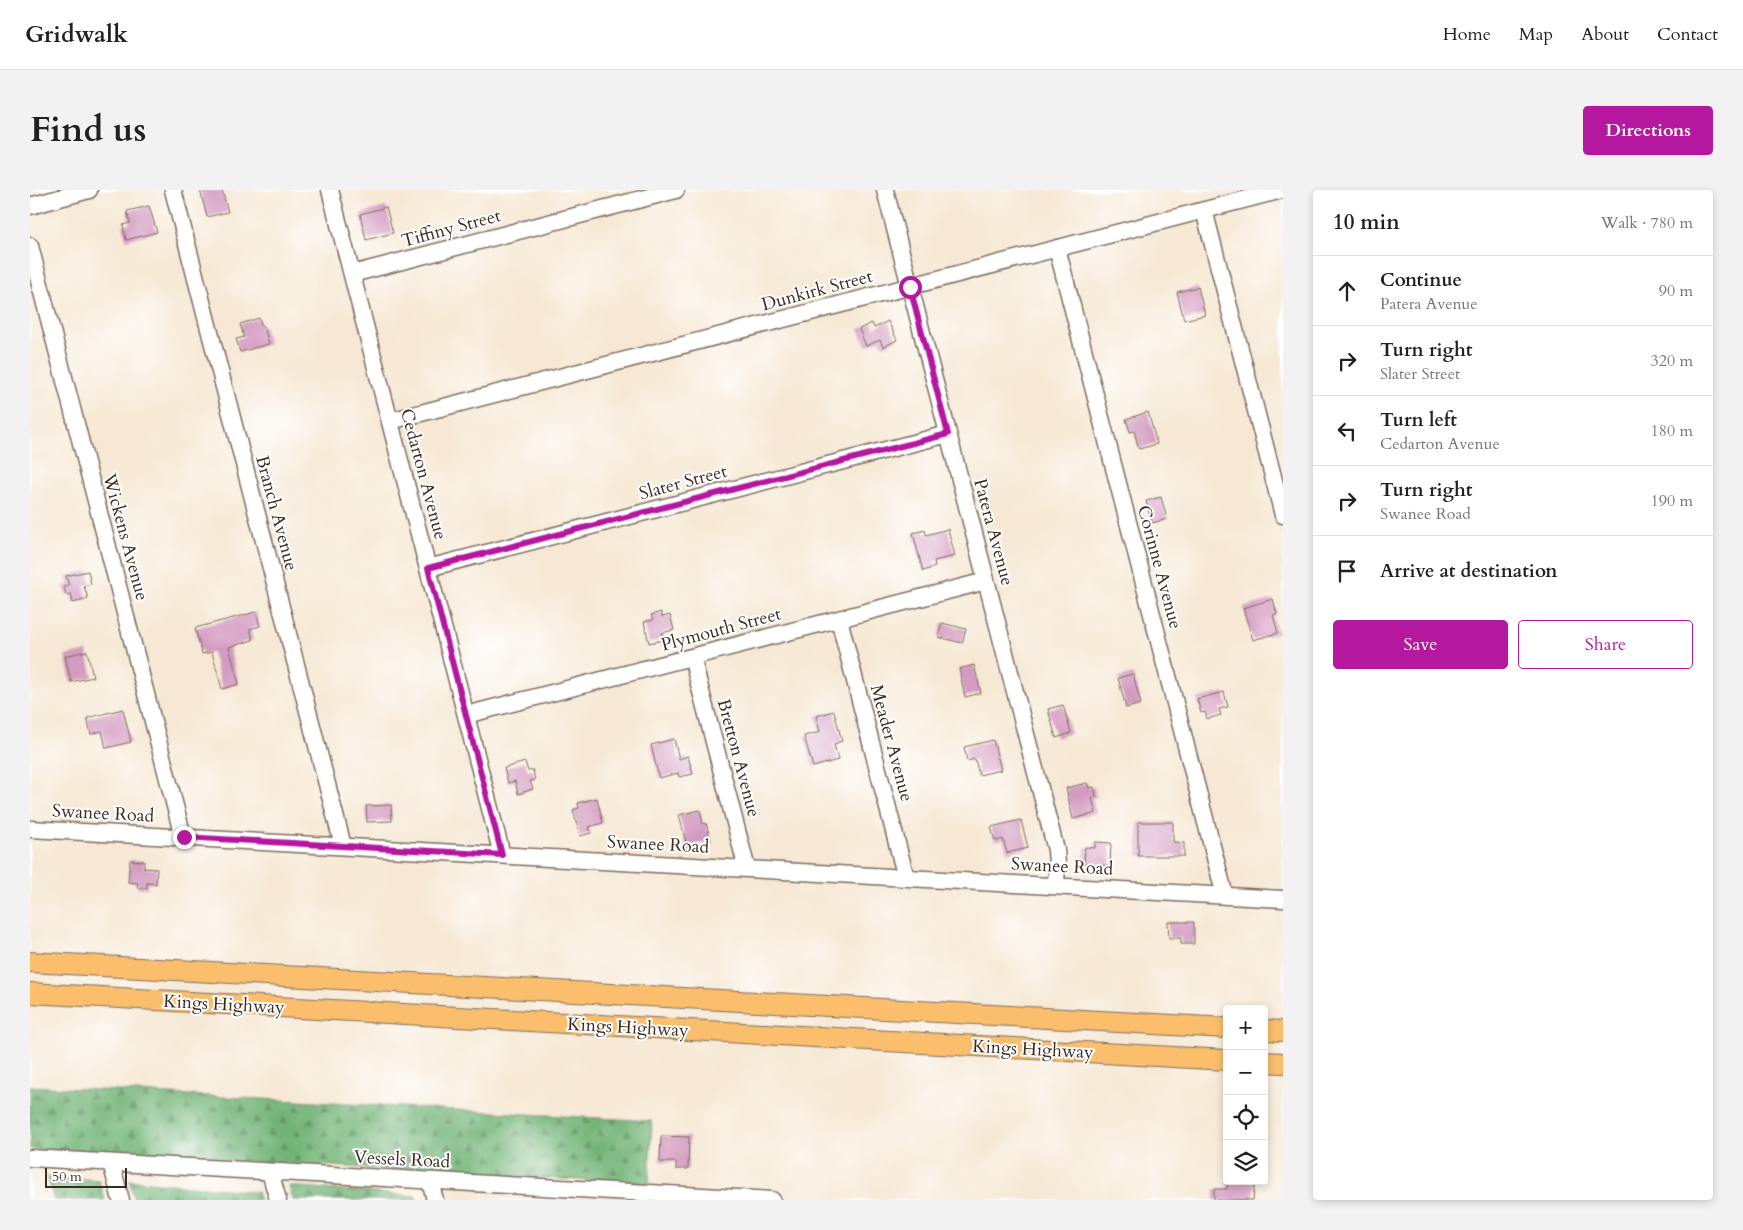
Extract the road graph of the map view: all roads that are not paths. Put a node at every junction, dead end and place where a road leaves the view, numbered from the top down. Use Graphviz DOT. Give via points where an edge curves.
graph roads {
  1 [pos="89,190"];
  2 [pos="173,190"];
  3 [pos="330,190"];
  4 [pos="676,190"];
  5 [pos="885,190"];
  6 [pos="1282,190"];
  7 [pos="30,206"];
  8 [pos="1204,210"];
  9 [pos="30,246"];
  10 [pos="1057,248"];
  11 [pos="352,274"];
  12 [pos="910,287"];
  13 [pos="390,421"];
  14 [pos="948,434"];
  15 [pos="1283,515"];
  16 [pos="428,568"];
  17 [pos="986,581"];
  18 [pos="839,619"];
  19 [pos="692,657"];
  20 [pos="466,716"];
  21 [pos="30,828"];
  22 [pos="184,837"];
  23 [pos="343,846"];
  24 [pos="502,855"];
  25 [pos="746,869"];
  26 [pos="906,878"];
  27 [pos="1056,886"];
  28 [pos="1225,896"];
  29 [pos="1283,899"];
  30 [pos="30,962"];
  31 [pos="30,993"];
  32 [pos="1223,1028"];
  33 [pos="1268,1030"];
  34 [pos="1283,1031"];
  35 [pos="1223,1060"];
  36 [pos="1268,1062"];
  37 [pos="1283,1064"];
  38 [pos="30,1158"];
  39 [pos="111,1163"];
  40 [pos="270,1172"];
  41 [pos="430,1181"];
  42 [pos="121,1200"];
  43 [pos="278,1200"];
  44 [pos="435,1200"];
  45 [pos="772,1200"];
  1 -- 7 [label="street"];
  2 -- 23 [label="street, Branch Avenue"];
  3 -- 11 [label="street, Cedarton Avenue"];
  4 -- 11 [label="street, Tiffiny Street"];
  5 -- 12 [label="street, Patera Avenue"];
  6 -- 8 [label="street, Dunkirk Street"];
  8 -- 10 [label="street, Dunkirk Street"];
  8 -- 15 [label="street"];
  9 -- 22 [label="street, Wickens Avenue"];
  10 -- 12 [label="street, Dunkirk Street"];
  10 -- 28 [label="street, Corinne Avenue"];
  11 -- 13 [label="street, Cedarton Avenue"];
  12 -- 13 [label="street, Dunkirk Street"];
  12 -- 14 [label="street, Patera Avenue"];
  13 -- 16 [label="street, Cedarton Avenue"];
  14 -- 16 [label="street, Slater Street"];
  14 -- 17 [label="street, Patera Avenue"];
  16 -- 20 [label="street, Cedarton Avenue"];
  17 -- 18 [label="street, Plymouth Street"];
  17 -- 27 [label="street, Patera Avenue" via="1056,850"];
  18 -- 19 [label="street, Plymouth Street"];
  18 -- 26 [label="street, Meader Avenue"];
  19 -- 20 [label="street, Plymouth Street"];
  19 -- 25 [label="street, Bretton Avenue"];
  20 -- 24 [label="street, Cedarton Avenue"];
  21 -- 22 [label="street, Swanee Road"];
  22 -- 23 [label="street, Swanee Road"];
  23 -- 24 [label="street, Swanee Road"];
  24 -- 25 [label="street, Swanee Road"];
  25 -- 26 [label="street, Swanee Road"];
  26 -- 27 [label="street, Swanee Road"];
  27 -- 28 [label="street, Swanee Road"];
  28 -- 29 [label="street, Swanee Road"];
  30 -- 32 [label="main road, Kings Highway"];
  31 -- 35 [label="main road, Kings Highway"];
  33 -- 34 [label="main road"];
  36 -- 37 [label="main road"];
  38 -- 39 [label="street, Vessels Road"];
  39 -- 40 [label="street, Vessels Road"];
  39 -- 42 [label="street"];
  40 -- 41 [label="street, Vessels Road"];
  40 -- 43 [label="street"];
  41 -- 44 [label="street"];
  41 -- 45 [label="street, Vessels Road"];
}
